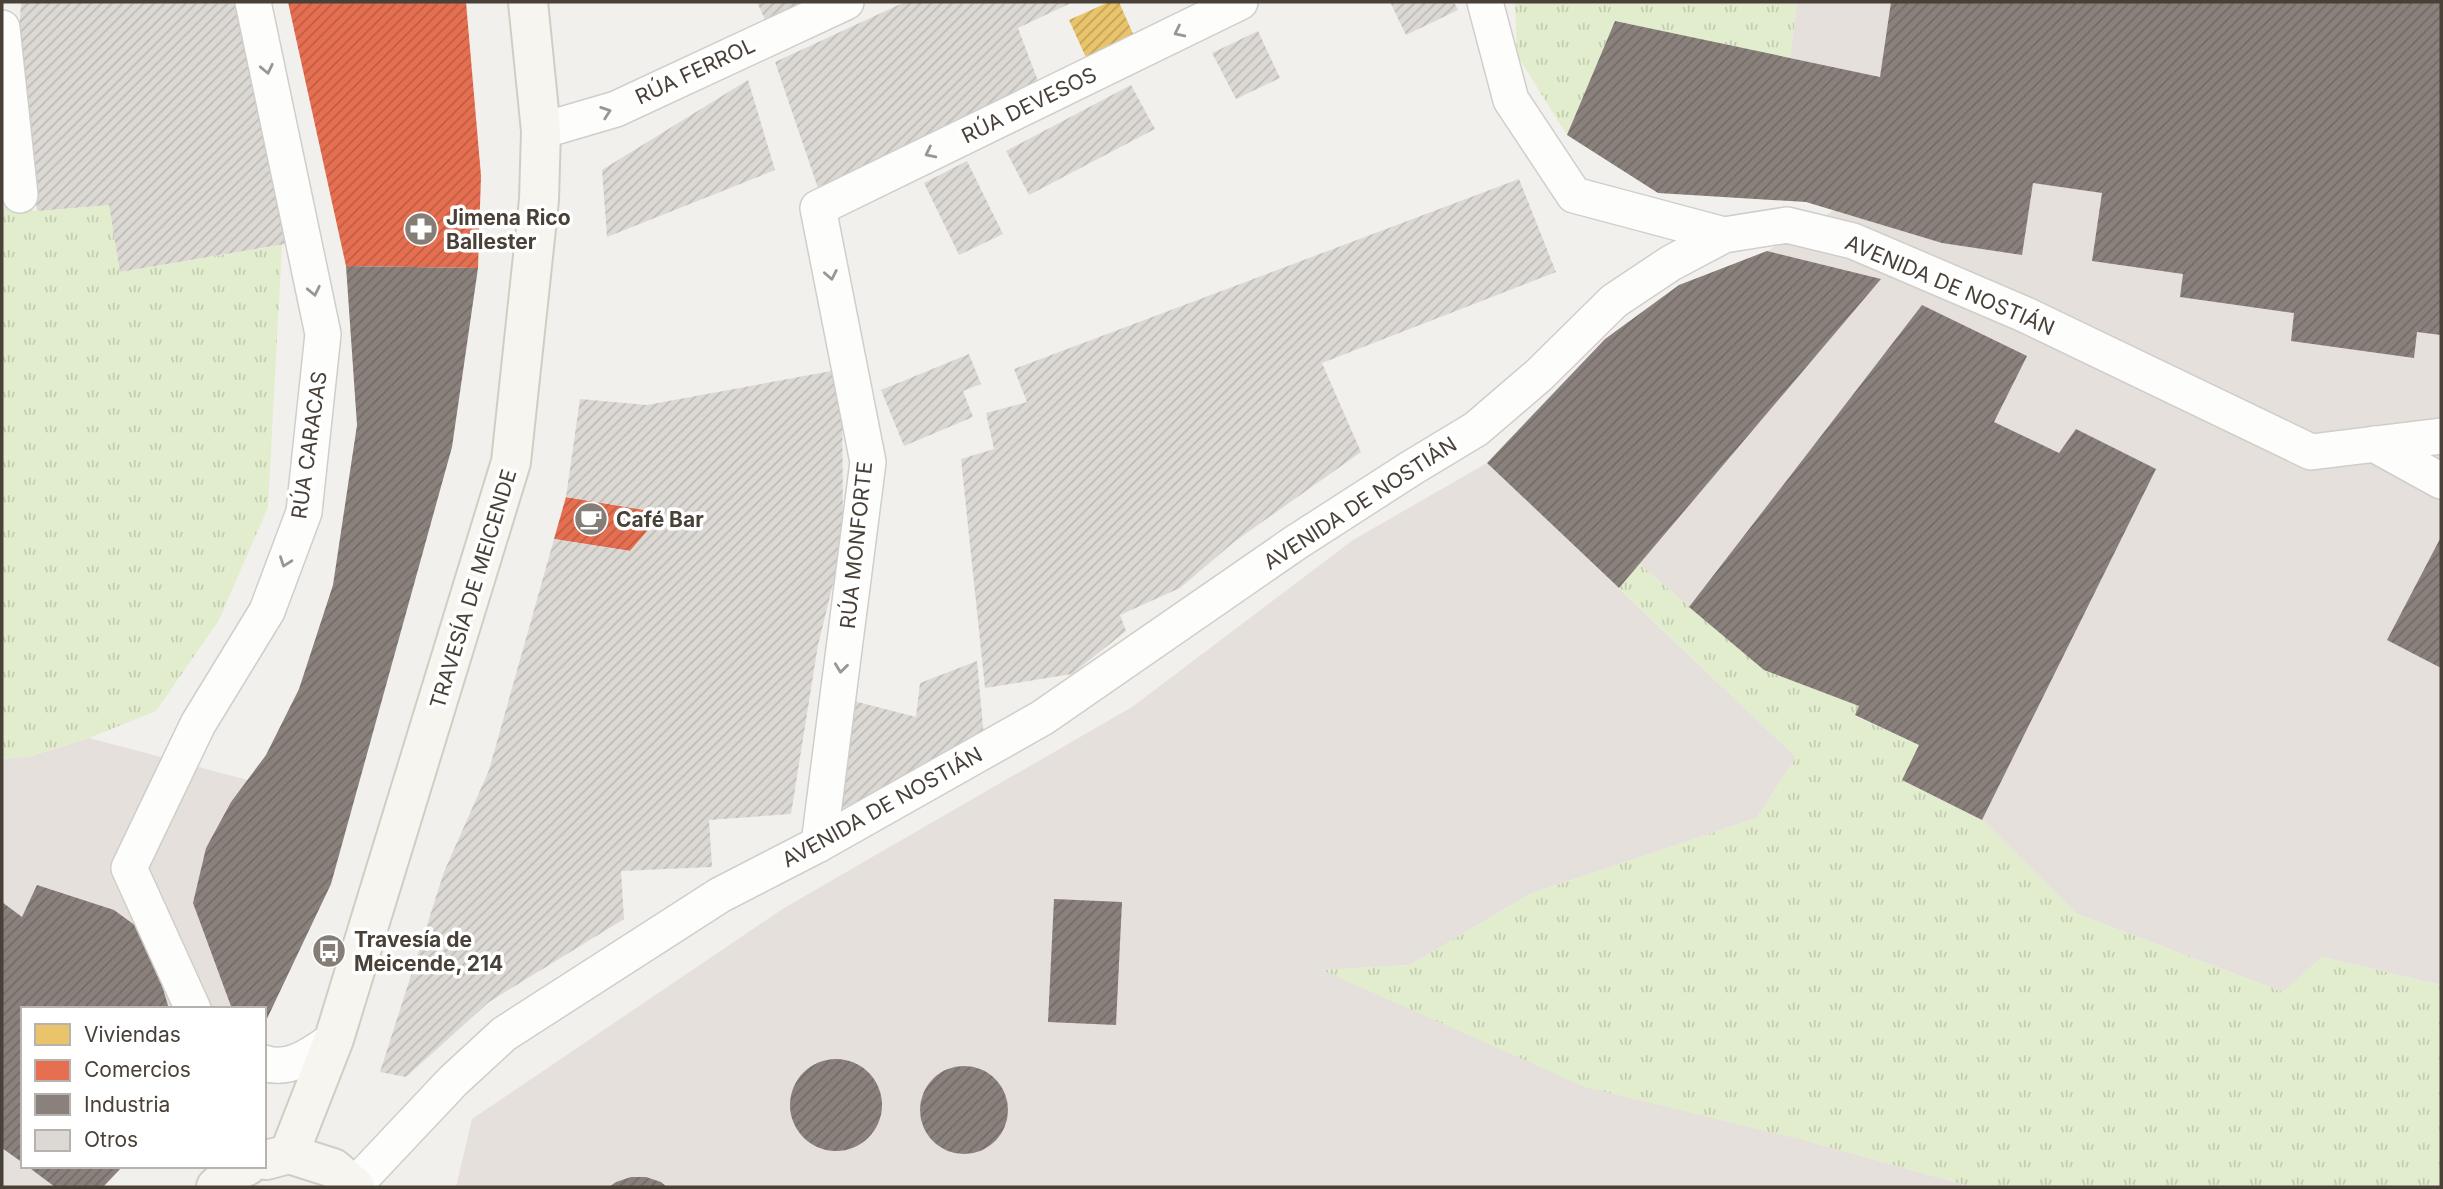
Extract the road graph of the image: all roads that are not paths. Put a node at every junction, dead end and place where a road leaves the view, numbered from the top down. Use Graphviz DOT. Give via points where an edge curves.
graph roads {
  1 [pos="2,2"];
  2 [pos="253,2"];
  3 [pos="528,2"];
  4 [pos="846,2"];
  5 [pos="1240,2"];
  6 [pos="1485,2"];
  7 [pos="2,13"];
  8 [pos="2,28"];
  9 [pos="541,131"];
  10 [pos="20,195"];
  11 [pos="818,208"];
  12 [pos="1724,234"];
  13 [pos="2441,436"];
  14 [pos="2374,444"];
  15 [pos="2441,481"];
  16 [pos="819,844"];
  17 [pos="192,1007"];
  18 [pos="334,1039"];
  19 [pos="266,1064"];
  20 [pos="266,1139"];
  21 [pos="266,1168"];
  22 [pos="354,1187"];
  1 -- 7 [label="street"];
  2 -- 17 [label="street, RÚA CARACAS, one-way" via="323,334 304,512 267,611 198,724 130,868"];
  3 -- 9 [label="main road, TRAVESÍA DE MEICENDE"];
  9 -- 4 [label="street, RÚA FERROL, one-way" via="616,108"];
  5 -- 11 [label="street, RÚA DEVESOS, one-way"];
  6 -- 12 [label="street" via="1511,100 1574,195"];
  8 -- 10 [label="street"];
  9 -- 18 [label="main road, TRAVESÍA DE MEICENDE" via="539,200 511,462"];
  11 -- 16 [label="street, RÚA MONFORTE, one-way" via="868,462"];
  12 -- 14 [label="street, AVENIDA DE NOSTIÁN" via="1787,225 1853,242 2026,315 2311,452"];
  12 -- 16 [label="street, AVENIDA DE NOSTIÁN" via="1671,262 1614,301 1476,429 1295,543 1042,718"];
  13 -- 14 [label="street, AVENIDA DE NOSTIÁN"];
  14 -- 15 [label="street"];
  16 -- 22 [label="street, AVENIDA DE NOSTIÁN" via="720,895 504,1034 453,1081"];
  18 -- 19 [label="street" via="304,1060"];
  18 -- 20 [label="main road, TRAVESÍA DE MEICENDE"];
  21 -- 22 [label="main road" via="333,1167"];
}
